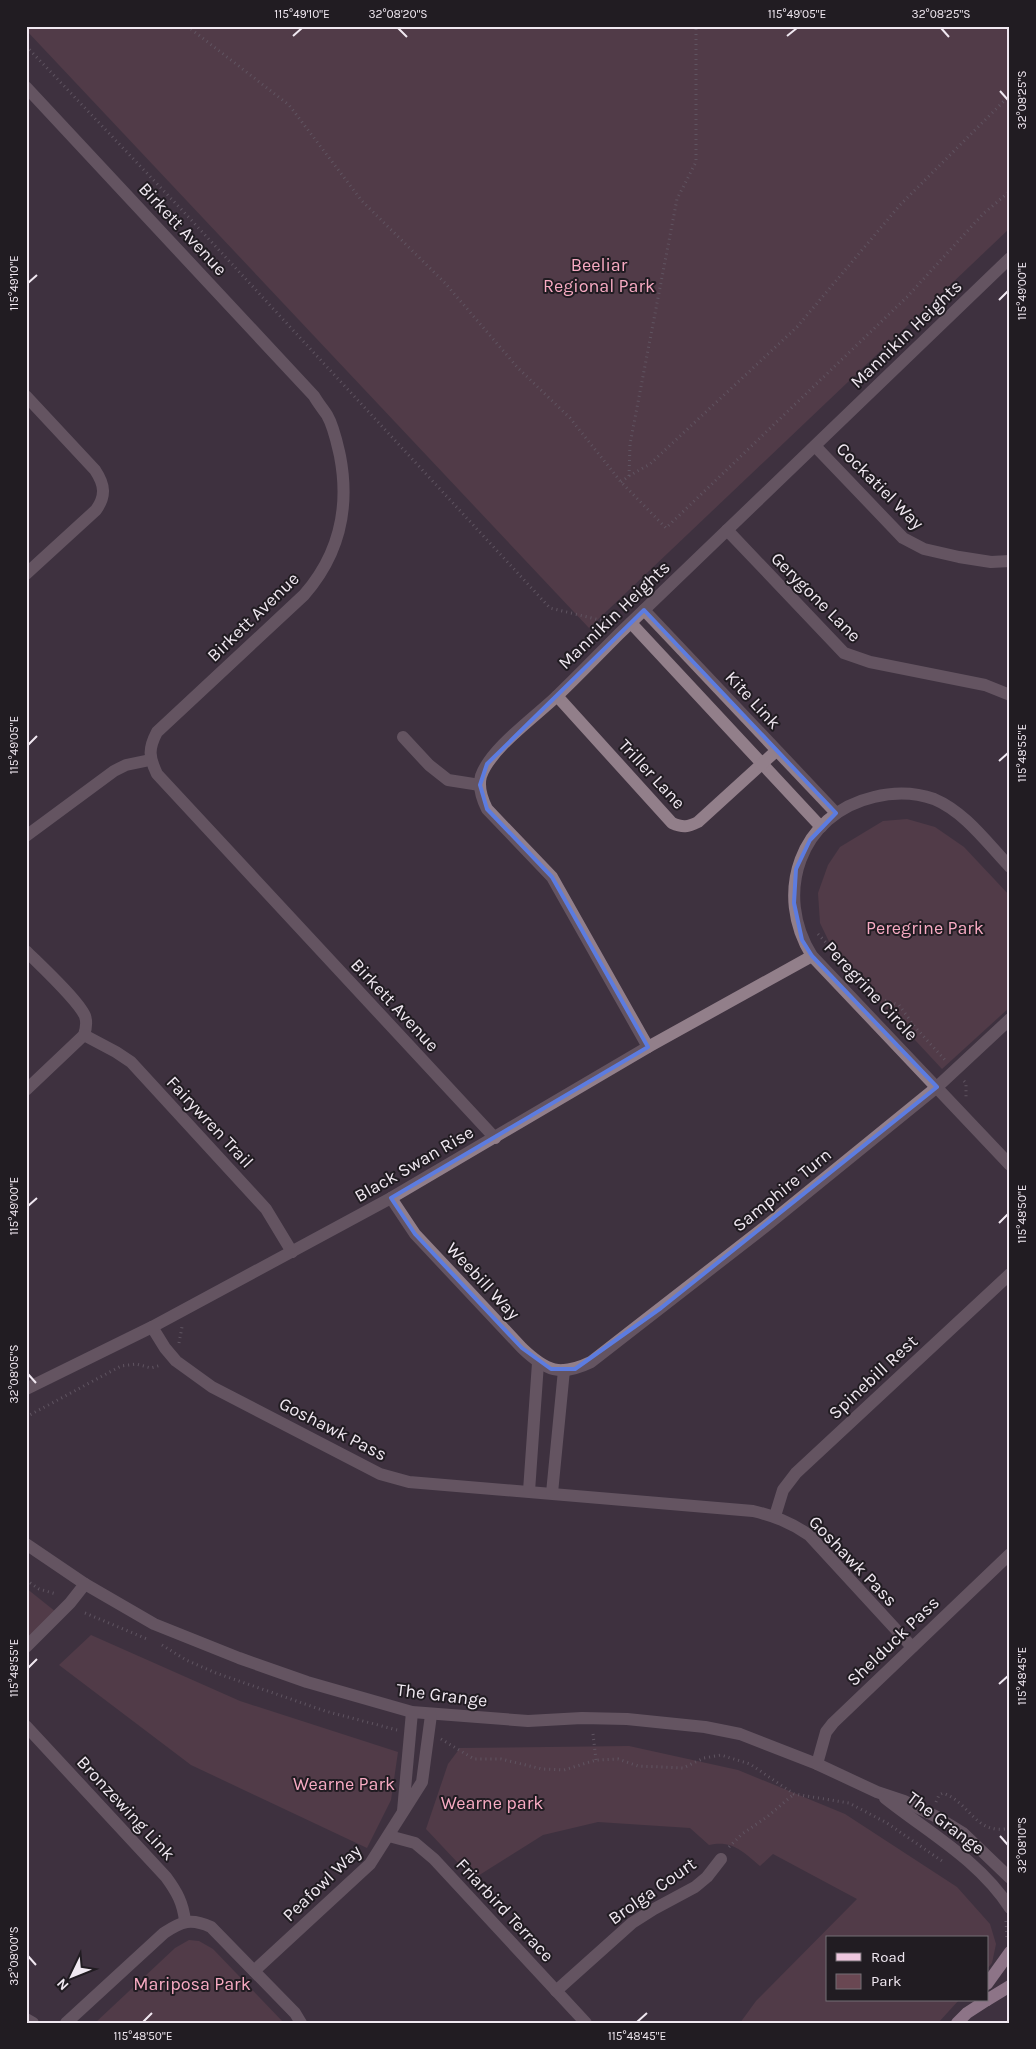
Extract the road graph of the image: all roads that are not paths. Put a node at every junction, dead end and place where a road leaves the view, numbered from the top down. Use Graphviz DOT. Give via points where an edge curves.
graph roads {
  1 [pos="26,87"];
  2 [pos="1010,258"];
  3 [pos="26,396"];
  4 [pos="815,446"];
  5 [pos="727,530"];
  6 [pos="1010,561"];
  7 [pos="26,574"];
  8 [pos="644,610"];
  9 [pos="631,623"];
  10 [pos="1010,695"];
  11 [pos="557,696"];
  12 [pos="404,737"];
  13 [pos="776,750"];
  14 [pos="150,760"];
  15 [pos="762,762"];
  16 [pos="480,786"];
  17 [pos="836,813"];
  18 [pos="821,827"];
  19 [pos="26,836"];
  20 [pos="1010,867"];
  21 [pos="26,951"];
  22 [pos="812,956"];
  23 [pos="1010,1019"];
  24 [pos="84,1035"];
  25 [pos="648,1047"];
  26 [pos="938,1087"];
  27 [pos="26,1090"];
  28 [pos="495,1138"];
  29 [pos="1010,1165"];
  30 [pos="390,1198"];
  31 [pos="292,1252"];
  32 [pos="1010,1274"];
  33 [pos="152,1327"];
  34 [pos="538,1363"];
  35 [pos="564,1370"];
  36 [pos="26,1389"];
  37 [pos="529,1491"];
  38 [pos="552,1493"];
  39 [pos="776,1516"];
  40 [pos="26,1544"];
  41 [pos="1010,1554"];
  42 [pos="85,1584"];
  43 [pos="26,1647"];
  44 [pos="912,1647"];
  45 [pos="412,1712"];
  46 [pos="431,1715"];
  47 [pos="26,1726"];
  48 [pos="817,1764"];
  49 [pos="877,1792"];
  50 [pos="403,1811"];
  51 [pos="389,1836"];
  52 [pos="721,1859"];
  53 [pos="1010,1878"];
  54 [pos="1006,1913"];
  55 [pos="186,1922"];
  56 [pos="1010,1952"];
  57 [pos="254,1971"];
  58 [pos="988,1983"];
  59 [pos="1010,1986"];
  60 [pos="556,1991"];
  61 [pos="988,1999"];
  62 [pos="975,2002"];
  63 [pos="984,2002"];
  64 [pos="967,2013"];
  65 [pos="26,2019"];
  66 [pos="33,2023"];
  67 [pos="66,2023"];
  68 [pos="301,2023"];
  69 [pos="586,2023"];
  70 [pos="957,2023"];
  1 -- 14 [label="street, Birkett Avenue" via="314,396 328,417 342,469 341,525 328,562 317,580 157,732 151,744"];
  2 -- 4 [label="street, Mannikin Heights"];
  3 -- 7 [label="street" via="95,470 104,491 96,510"];
  4 -- 5 [label="street, Mannikin Heights"];
  4 -- 6 [label="street, Cockatiel Way" via="903,538 924,549 959,557"];
  5 -- 8 [label="street, Mannikin Heights"];
  5 -- 10 [label="street, Gerygone Lane" via="844,653 870,662 985,685"];
  8 -- 9 [label="street, Mannikin Heights"];
  8 -- 13 [label="street, Kite Link"];
  9 -- 11 [label="street, Mannikin Heights"];
  9 -- 15 [label="street, Kite Link"];
  11 -- 15 [label="street, Triller Lane" via="672,823 680,827 698,822"];
  11 -- 16 [label="street, Mannikin Heights" via="495,753 481,777"];
  12 -- 16 [label="street" via="429,765 448,780"];
  13 -- 15 [label="street, Triller Lane"];
  13 -- 17 [label="street, Kite Link"];
  14 -- 19 [label="street" via="114,771"];
  14 -- 28 [label="street, Birkett Avenue" via="157,774"];
  15 -- 18 [label="street, Kite Link"];
  16 -- 25 [label="street" via="487,809 552,877"];
  17 -- 18 [label="street, Peregrine Circle"];
  17 -- 20 [label="street, Peregrine Circle" via="864,799 888,794 902,793 933,799 961,816"];
  18 -- 22 [label="street, Peregrine Circle" via="802,855 796,869 794,888 796,922"];
  21 -- 24 [label="street" via="81,1010 86,1021"];
  22 -- 25 [label="street, Black Swan Rise"];
  22 -- 26 [label="street, Peregrine Circle"];
  23 -- 26 [label="street, Samphire Turn"];
  24 -- 27 [label="street"];
  24 -- 31 [label="street, Fairywren Trail" via="131,1062 266,1209"];
  25 -- 28 [label="street, Black Swan Rise"];
  26 -- 29 [label="street, Peregrine Circle"];
  26 -- 35 [label="street, Samphire Turn" via="599,1356 575,1369"];
  28 -- 30 [label="street, Black Swan Rise"];
  30 -- 31 [label="street, Black Swan Rise"];
  30 -- 34 [label="street, Weebill Way" via="415,1234"];
  31 -- 33 [label="street, Black Swan Rise"];
  32 -- 39 [label="street, Spinebill Rest" via="796,1473 782,1490"];
  33 -- 36 [label="street, Black Swan Rise"];
  33 -- 37 [label="street, Goshawk Pass" via="176,1361 212,1387 380,1474 409,1482"];
  34 -- 35 [label="street, Weebill Way" via="551,1370"];
  34 -- 37 [label="street"];
  35 -- 38 [label="street"];
  37 -- 38 [label="street, Goshawk Pass"];
  38 -- 39 [label="street, Goshawk Pass" via="753,1511"];
  39 -- 44 [label="street, Goshawk Pass" via="809,1535"];
  40 -- 42 [label="street, The Grange"];
  41 -- 44 [label="street, Shelduck Pass"];
  42 -- 43 [label="street" via="70,1604"];
  42 -- 45 [label="street, The Grange" via="154,1624 238,1658 316,1685"];
  44 -- 48 [label="street, Shelduck Pass" via="832,1723"];
  45 -- 46 [label="street, The Grange"];
  45 -- 50 [label="street, Peafowl Way"];
  46 -- 48 [label="street, The Grange" via="528,1721 627,1719 705,1727 740,1734"];
  46 -- 50 [label="street, Peafowl Way" via="422,1782"];
  47 -- 55 [label="street, Bronzewing Link" via="166,1877 178,1893"];
  48 -- 49 [label="street, The Grange"];
  49 -- 53 [label="street, The Grange" via="904,1801 963,1833"];
  49 -- 54 [label="street, The Grange" via="981,1871 1001,1894"];
  50 -- 51 [label="street, Peafowl Way"];
  51 -- 57 [label="street, Peafowl Way" via="370,1864"];
  51 -- 60 [label="street, Friarbird Terrace" via="415,1843 434,1859"];
  52 -- 60 [label="street, Brolga Court" via="695,1887 632,1923"];
  55 -- 57 [label="street" via="198,1921 211,1927"];
  55 -- 67 [label="street" via="164,1933"];
  56 -- 58 [label="main road"];
  57 -- 68 [label="street"];
  59 -- 61 [label="main road"];
  60 -- 69 [label="street, Friarbird Terrace"];
  62 -- 64 [label="main road"];
  63 -- 64 [label="main road"];
  64 -- 70 [label="main road"];
  65 -- 66 [label="street"];
}
